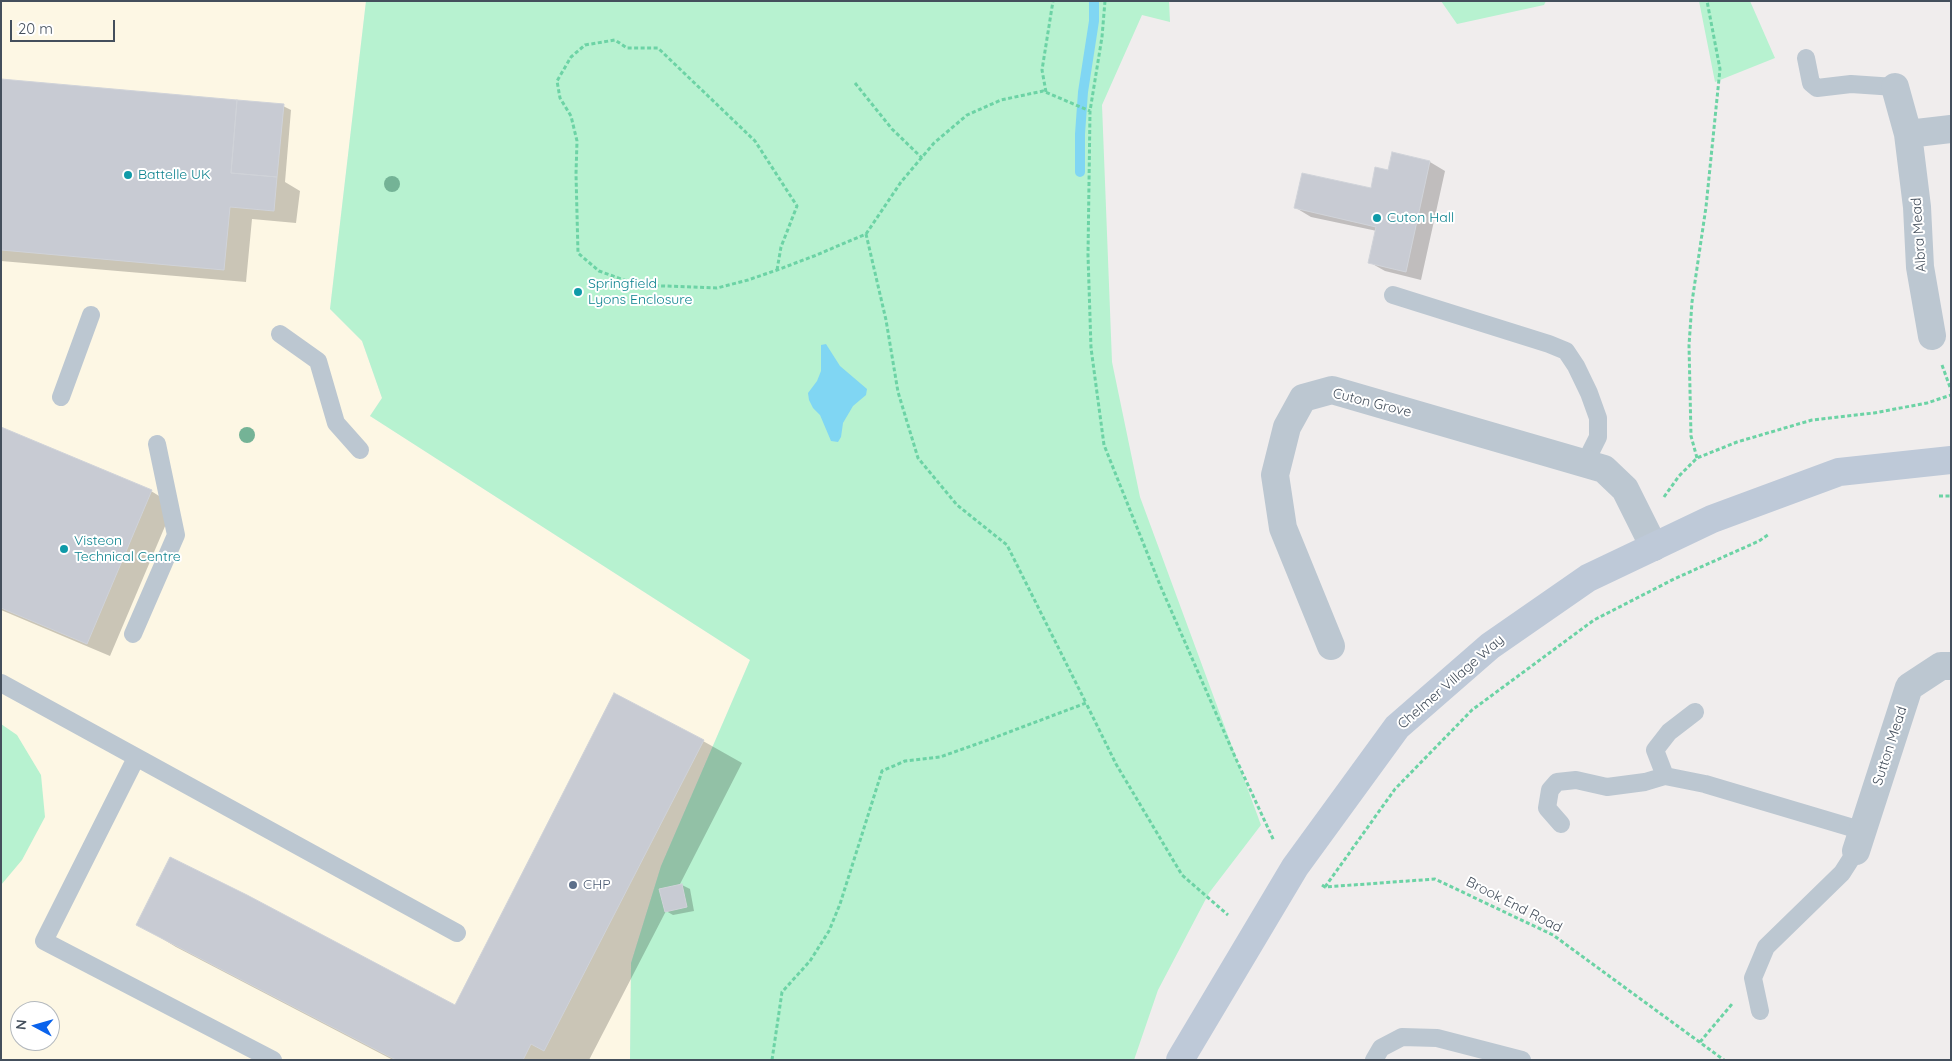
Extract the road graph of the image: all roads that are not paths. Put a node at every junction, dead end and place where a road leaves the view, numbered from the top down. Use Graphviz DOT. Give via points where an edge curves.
graph roads {
  1 [pos="1806,58"];
  2 [pos="1895,87"];
  3 [pos="1951,129"];
  4 [pos="1908,134"];
  5 [pos="1393,295"];
  6 [pos="91,315"];
  7 [pos="280,334"];
  8 [pos="1932,336"];
  9 [pos="61,397"];
  10 [pos="157,444"];
  11 [pos="360,450"];
  12 [pos="1951,460"];
  13 [pos="1585,463"];
  14 [pos="1654,546"];
  15 [pos="133,634"];
  16 [pos="1331,646"];
  17 [pos="1951,666"];
  18 [pos="1,683"];
  19 [pos="1695,712"];
  20 [pos="136,758"];
  21 [pos="1665,776"];
  22 [pos="1561,824"];
  23 [pos="1860,841"];
  24 [pos="457,933"];
  25 [pos="1760,1011"];
  26 [pos="273,1060"];
  27 [pos="1180,1060"];
  28 [pos="1374,1060"];
  29 [pos="1522,1060"];
  1 -- 2 [label="lane" via="1811,83 1817,88 1850,84"];
  2 -- 4 [label="street, Albra Mead"];
  3 -- 4 [label="street"];
  4 -- 8 [label="street, Albra Mead" via="1918,207 1920,267"];
  5 -- 13 [label="lane" via="1566,351 1589,393 1598,418 1598,437"];
  6 -- 9 [label="lane"];
  7 -- 11 [label="lane" via="318,361 336,423"];
  10 -- 15 [label="lane" via="176,535"];
  12 -- 14 [label="street, Chelmer Village Way" via="1839,472 1712,519"];
  13 -- 14 [label="street, Cuton Grove" via="1604,469 1626,488"];
  13 -- 16 [label="street, Cuton Grove" via="1332,390 1303,398 1287,427 1275,475 1282,528"];
  14 -- 27 [label="street, Chelmer Village Way" via="1588,578 1490,646 1397,727 1295,867"];
  17 -- 23 [label="street, Sutton Mead" via="1942,666 1909,687"];
  18 -- 20 [label="lane"];
  19 -- 21 [label="lane" via="1669,732 1655,750"];
  20 -- 24 [label="lane"];
  20 -- 26 [label="lane" via="44,942"];
  21 -- 22 [label="lane" via="1607,787 1576,780 1557,782 1550,790 1547,808"];
  21 -- 23 [label="lane" via="1705,784"];
  23 -- 25 [label="lane" via="1842,873 1766,947 1753,978"];
  28 -- 29 [label="lane" via="1381,1048 1402,1036 1437,1038"];
}
